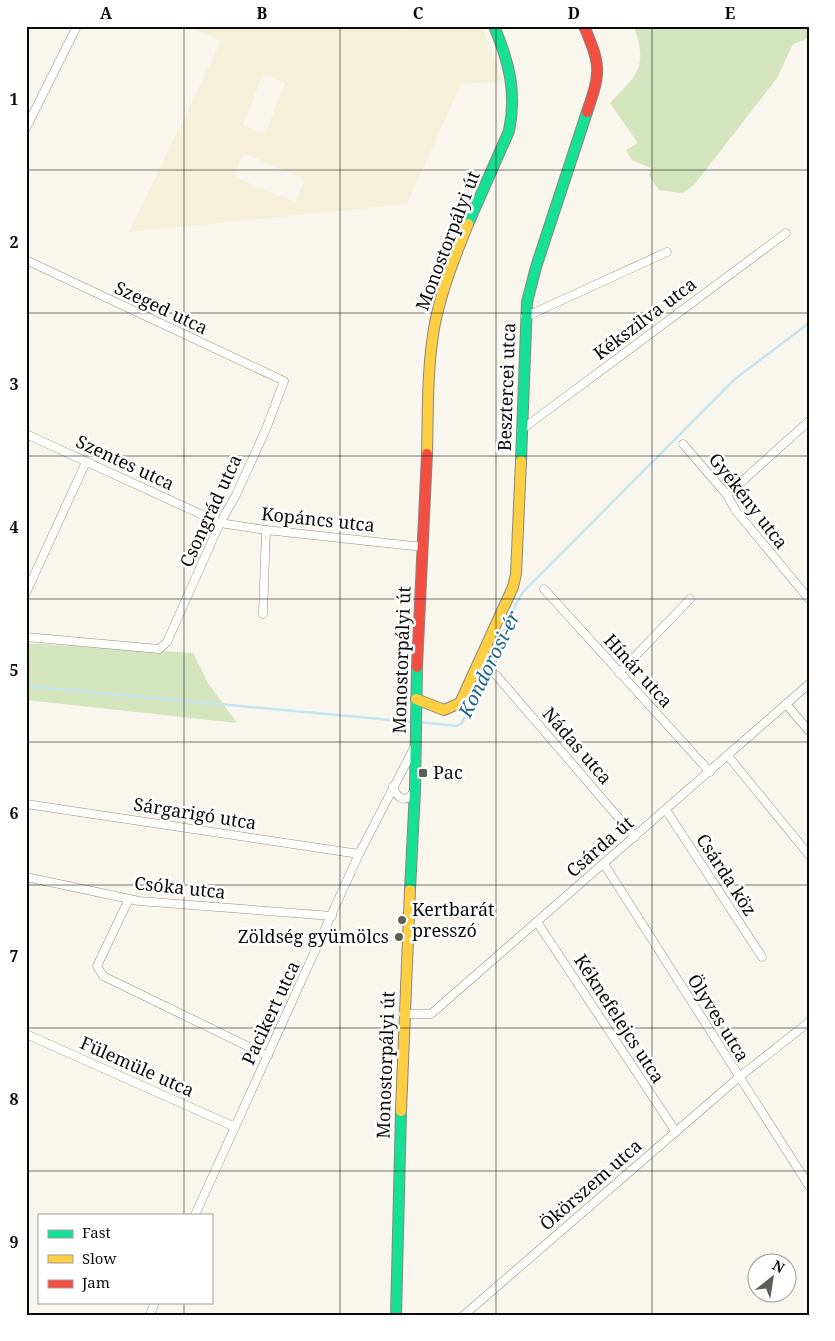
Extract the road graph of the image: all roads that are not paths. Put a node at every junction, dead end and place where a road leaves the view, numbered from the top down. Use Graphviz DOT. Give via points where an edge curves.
graph roads {
  1 [pos="76,26"];
  2 [pos="494,26"];
  3 [pos="584,26"];
  4 [pos="26,128"];
  5 [pos="786,233"];
  6 [pos="667,252"];
  7 [pos="26,260"];
  8 [pos="525,317"];
  9 [pos="284,381"];
  10 [pos="809,421"];
  11 [pos="522,430"];
  12 [pos="26,434"];
  13 [pos="683,444"];
  14 [pos="86,462"];
  15 [pos="727,495"];
  16 [pos="211,519"];
  17 [pos="220,523"];
  18 [pos="266,530"];
  19 [pos="423,546"];
  20 [pos="809,585"];
  21 [pos="544,589"];
  22 [pos="802,591"];
  23 [pos="26,593"];
  24 [pos="809,599"];
  25 [pos="690,600"];
  26 [pos="262,614"];
  27 [pos="26,637"];
  28 [pos="619,673"];
  29 [pos="496,675"];
  30 [pos="809,684"];
  31 [pos="416,699"];
  32 [pos="786,704"];
  33 [pos="809,730"];
  34 [pos="416,744"];
  35 [pos="728,756"];
  36 [pos="710,772"];
  37 [pos="393,786"];
  38 [pos="415,790"];
  39 [pos="26,804"];
  40 [pos="666,810"];
  41 [pos="635,837"];
  42 [pos="359,854"];
  43 [pos="809,855"];
  44 [pos="604,864"];
  45 [pos="26,877"];
  46 [pos="129,899"];
  47 [pos="332,916"];
  48 [pos="537,922"];
  49 [pos="762,957"];
  50 [pos="403,1014"];
  51 [pos="809,1022"];
  52 [pos="26,1034"];
  53 [pos="268,1056"];
  54 [pos="738,1078"];
  55 [pos="235,1127"];
  56 [pos="676,1132"];
  57 [pos="809,1186"];
  58 [pos="195,1214"];
  59 [pos="396,1315"];
  60 [pos="464,1315"];
  1 -- 4 [label="street"];
  2 -- 19 [label="street, Monostorpályi út" via="512,70 515,101 509,131 450,272 433,328"];
  3 -- 8 [label="street, Besztercei utca" via="598,60 598,80 536,267"];
  5 -- 11 [label="street, Kékszilva utca"];
  6 -- 8 [label="street"];
  7 -- 9 [label="street, Szeged utca"];
  8 -- 11 [label="street, Besztercei utca"];
  9 -- 17 [label="street, Csongrád utca" via="240,486"];
  10 -- 15 [label="street"];
  11 -- 31 [label="street, Besztercei utca" via="513,587 460,703 447,711"];
  12 -- 14 [label="street, Szentes utca"];
  13 -- 15 [label="street, Gyékény utca"];
  14 -- 16 [label="street, Szentes utca"];
  14 -- 23 [label="street"];
  15 -- 22 [label="street, Gyékény utca" via="736,511"];
  16 -- 17 [label="street, Kopáncs utca"];
  17 -- 18 [label="street, Kopáncs utca"];
  17 -- 27 [label="street, Csongrád utca" via="184,609 167,642 159,649"];
  18 -- 19 [label="street, Kopáncs utca"];
  18 -- 26 [label="street"];
  19 -- 31 [label="street, Monostorpályi út"];
  20 -- 22 [label="street"];
  21 -- 28 [label="street, Hínár utca"];
  22 -- 24 [label="street, Gyékény utca"];
  25 -- 28 [label="street"];
  28 -- 36 [label="street, Hínár utca"];
  29 -- 41 [label="street, Nádas utca"];
  30 -- 32 [label="street, Csárda út"];
  31 -- 34 [label="street, Monostorpályi út"];
  32 -- 33 [label="street"];
  32 -- 35 [label="street, Csárda út"];
  34 -- 37 [label="street, Pacikert utca"];
  34 -- 38 [label="street, Monostorpályi út"];
  35 -- 36 [label="street, Csárda út"];
  35 -- 43 [label="street"];
  36 -- 40 [label="street, Csárda út"];
  37 -- 38 [label="street" via="395,795 401,799 411,798"];
  37 -- 42 [label="street, Pacikert utca"];
  38 -- 50 [label="street, Monostorpályi út"];
  39 -- 42 [label="street, Sárgarigó utca"];
  40 -- 41 [label="street, Csárda út"];
  40 -- 49 [label="street, Csárda köz"];
  41 -- 44 [label="street, Csárda út"];
  42 -- 47 [label="street, Pacikert utca"];
  44 -- 48 [label="street, Csárda út"];
  44 -- 54 [label="street, Ölyves utca"];
  45 -- 46 [label="street, Csóka utca"];
  46 -- 47 [label="street, Csóka utca"];
  46 -- 53 [label="street" via="96,966 102,976"];
  47 -- 53 [label="street, Pacikert utca"];
  48 -- 50 [label="street, Csárda út" via="431,1014"];
  48 -- 56 [label="street, Kéknefelejcs utca"];
  50 -- 59 [label="street, Monostorpályi út"];
  51 -- 54 [label="street, Ökörszem utca"];
  52 -- 55 [label="street, Fülemüle utca"];
  53 -- 55 [label="street, Pacikert utca"];
  54 -- 56 [label="street, Ökörszem utca"];
  54 -- 57 [label="street, Ölyves utca"];
  55 -- 58 [label="street, Pacikert utca"];
  56 -- 60 [label="street, Ökörszem utca"];
}
